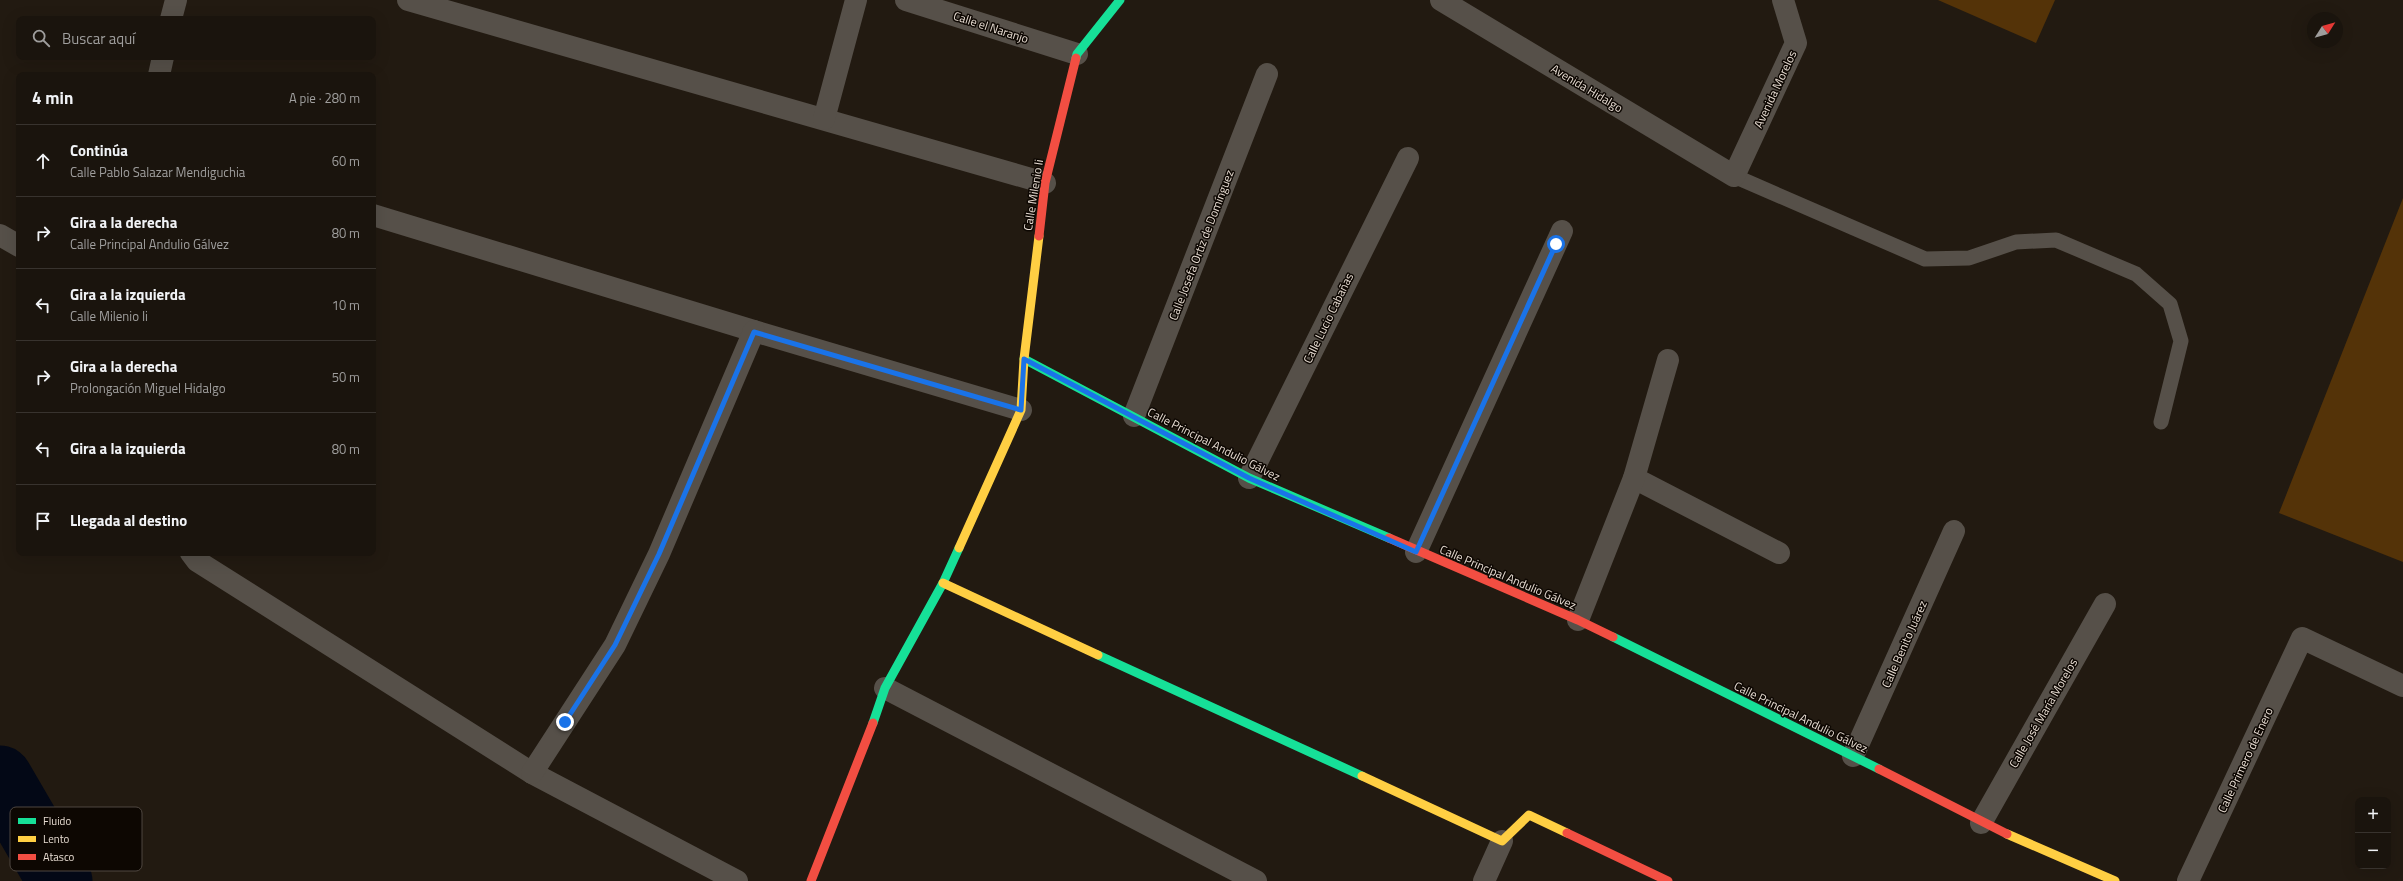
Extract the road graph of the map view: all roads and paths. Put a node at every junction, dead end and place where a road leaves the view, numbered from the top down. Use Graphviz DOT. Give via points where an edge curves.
graph roads {
  1 [pos="176,0"];
  2 [pos="408,0"];
  3 [pos="856,0"];
  4 [pos="906,0"];
  5 [pos="1120,0"];
  6 [pos="1440,0"];
  7 [pos="1783,0"];
  8 [pos="172,16"];
  9 [pos="1077,54"];
  10 [pos="162,60"];
  11 [pos="160,72"];
  12 [pos="1267,74"];
  13 [pos="824,119"];
  14 [pos="1408,158"];
  15 [pos="1734,176"];
  16 [pos="1044,182"];
  17 [pos="376,216"];
  18 [pos="1562,230"];
  19 [pos="0,236"];
  20 [pos="16,244"];
  21 [pos="754,332"];
  22 [pos="1024,359"];
  23 [pos="1668,360"];
  24 [pos="1021,410"];
  25 [pos="1134,416"];
  26 [pos="2161,422"];
  27 [pos="1249,478"];
  28 [pos="1634,478"];
  29 [pos="1954,531"];
  30 [pos="1416,552"];
  31 [pos="1779,553"];
  32 [pos="193,556"];
  33 [pos="943,583"];
  34 [pos="2105,604"];
  35 [pos="1578,620"];
  36 [pos="2403,686"];
  37 [pos="885,688"];
  38 [pos="1853,756"];
  39 [pos="532,773"];
  40 [pos="1981,823"];
  41 [pos="1502,841"];
  42 [pos="737,881"];
  43 [pos="811,881"];
  44 [pos="1256,881"];
  45 [pos="1484,881"];
  46 [pos="1668,881"];
  47 [pos="2115,881"];
  48 [pos="2188,881"];
  1 -- 8 [label="street"];
  2 -- 13 [label="street"];
  3 -- 13 [label="street"];
  4 -- 9 [label="street, Calle el Naranjo"];
  5 -- 9 [label="street, Calle Milenio Ii"];
  6 -- 15 [label="street, Avenida Hidalgo"];
  7 -- 15 [label="street, Avenida Morelos" via="1796,42"];
  9 -- 16 [label="street, Calle Milenio Ii"];
  10 -- 11 [label="street"];
  12 -- 25 [label="street, Calle Josefa Ortiz de Domínguez"];
  13 -- 16 [label="street"];
  14 -- 27 [label="street, Calle Lucio Cabañas"];
  15 -- 26 [label="lane" via="1924,259 1969,258 2016,242 2056,240 2136,274 2170,304 2181,341"];
  16 -- 22 [label="street, Calle Milenio Ii"];
  17 -- 21 [label="street"];
  18 -- 30 [label="street"];
  19 -- 20 [label="street"];
  21 -- 24 [label="street"];
  21 -- 39 [label="street" via="659,554 615,645"];
  22 -- 24 [label="street, Calle Milenio Ii"];
  22 -- 25 [label="street, Calle Principal Andulio Gálvez"];
  23 -- 28 [label="street"];
  24 -- 33 [label="street"];
  25 -- 27 [label="street, Calle Principal Andulio Gálvez"];
  27 -- 30 [label="street, Calle Principal Andulio Gálvez"];
  28 -- 31 [label="street"];
  28 -- 35 [label="street"];
  29 -- 38 [label="street, Calle Benito Juárez"];
  30 -- 35 [label="street, Calle Principal Andulio Gálvez"];
  32 -- 39 [label="street" via="197,561"];
  33 -- 37 [label="street"];
  33 -- 41 [label="street"];
  34 -- 40 [label="street, Calle José María Morelos"];
  35 -- 38 [label="street, Calle Principal Andulio Gálvez"];
  36 -- 48 [label="street, Calle Primero de Enero" via="2302,638"];
  37 -- 43 [label="street"];
  37 -- 44 [label="street"];
  38 -- 40 [label="street, Calle Principal Andulio Gálvez"];
  39 -- 42 [label="street"];
  40 -- 47 [label="street, Calle Principal Andulio Gálvez"];
  41 -- 45 [label="street"];
  41 -- 46 [label="street" via="1529,815"];
}
